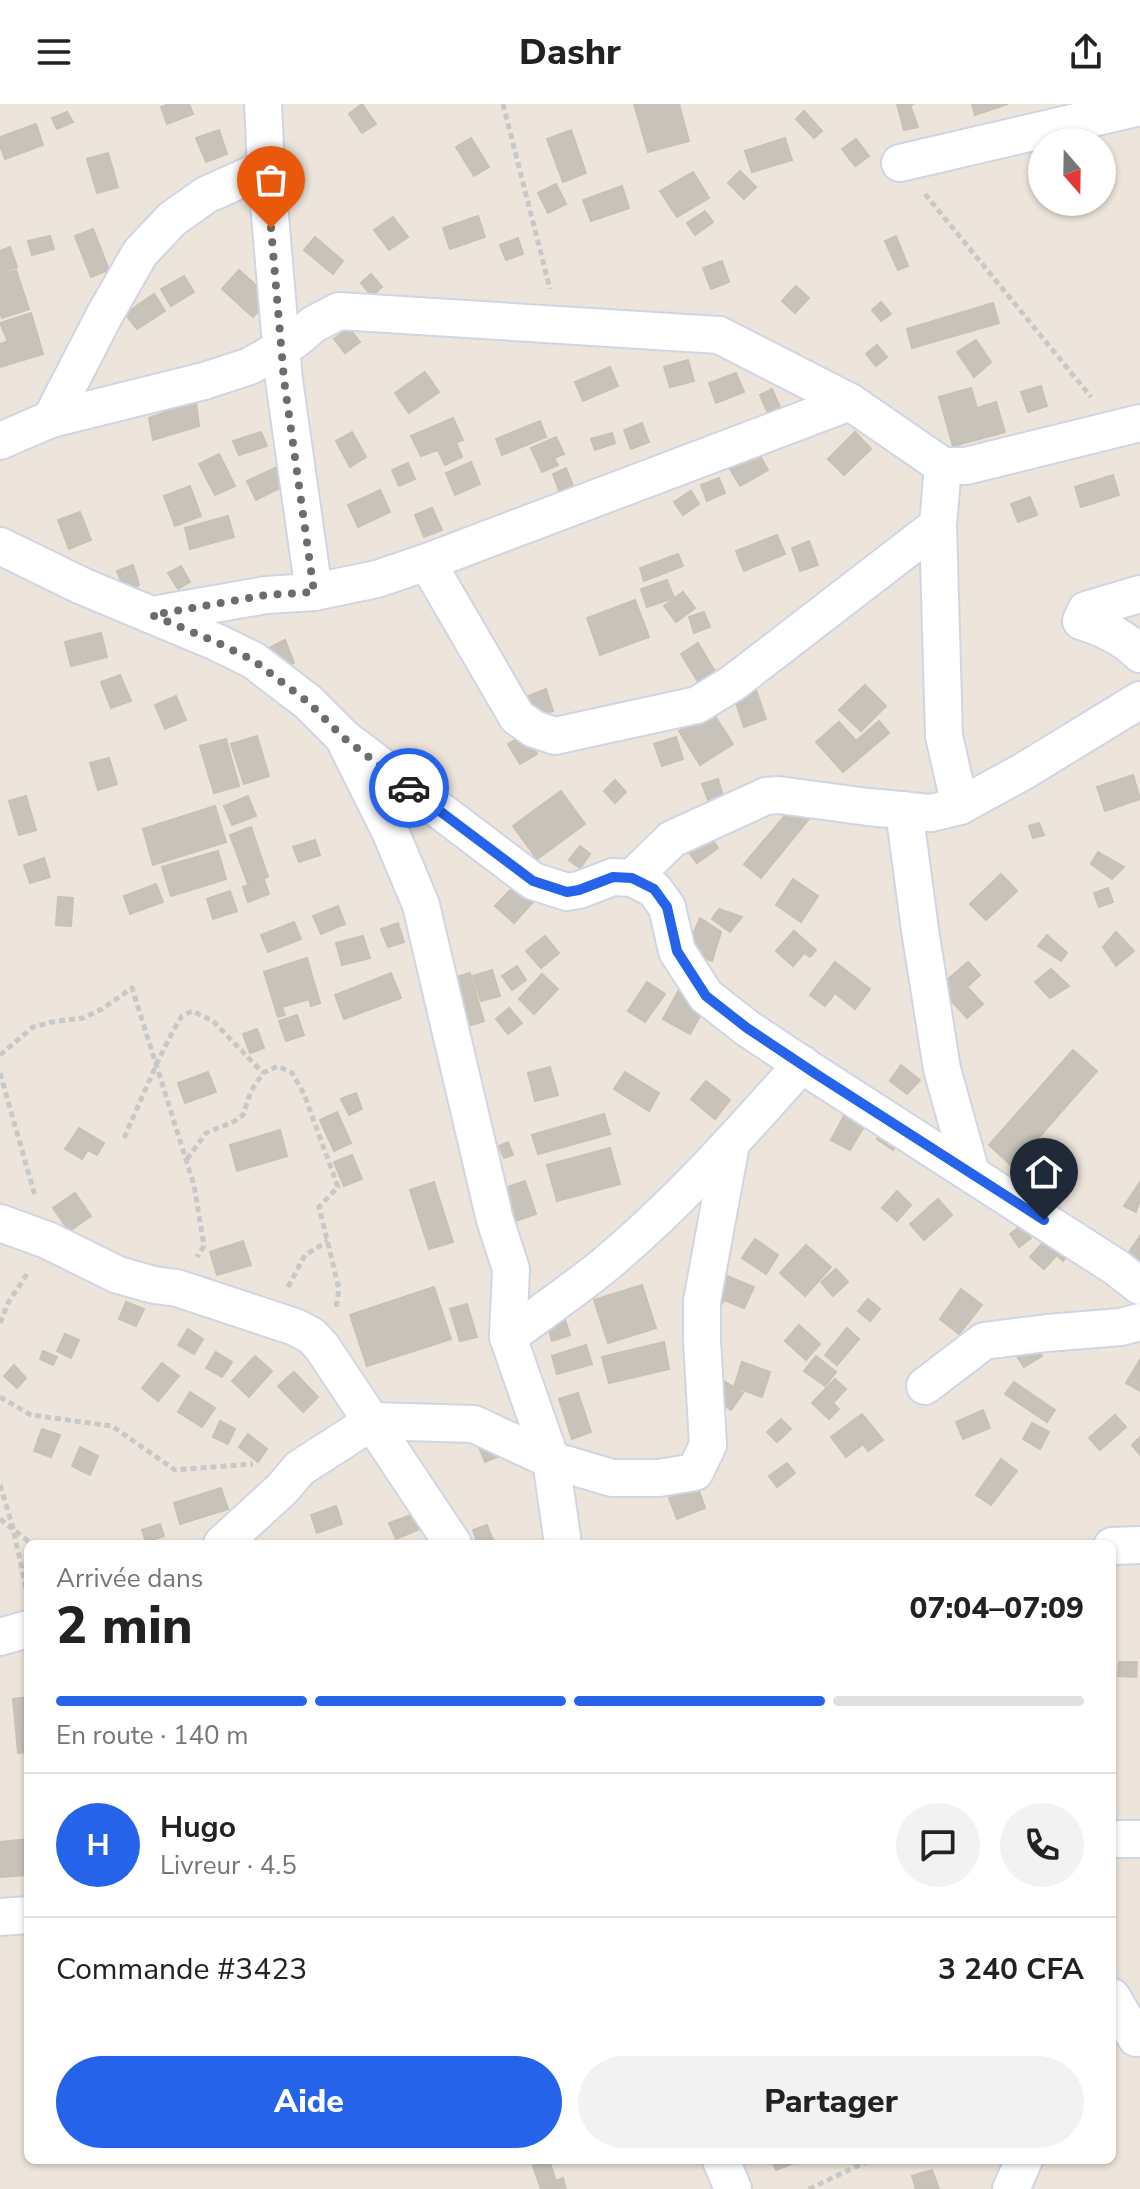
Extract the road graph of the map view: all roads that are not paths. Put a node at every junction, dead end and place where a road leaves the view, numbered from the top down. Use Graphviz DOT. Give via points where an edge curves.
graph roads {
  1 [pos="263,104"];
  2 [pos="1140,107"];
  3 [pos="900,163"];
  4 [pos="266,168"];
  5 [pos="281,347"];
  6 [pos="850,402"];
  7 [pos="51,419"];
  8 [pos="1128,426"];
  9 [pos="0,441"];
  10 [pos="943,466"];
  11 [pos="938,525"];
  12 [pos="0,546"];
  13 [pos="427,562"];
  14 [pos="314,592"];
  15 [pos="1140,594"];
  16 [pos="152,615"];
  17 [pos="1140,654"];
  18 [pos="1140,700"];
  19 [pos="344,738"];
  20 [pos="960,806"];
  21 [pos="904,810"];
  22 [pos="632,878"];
  23 [pos="802,1064"];
  24 [pos="731,1144"];
  25 [pos="971,1173"];
  26 [pos="0,1223"];
  27 [pos="1140,1286"];
  28 [pos="1140,1322"];
  29 [pos="508,1337"];
  30 [pos="925,1386"];
  31 [pos="373,1421"];
  32 [pos="551,1460"];
  33 [pos="226,1540"];
  34 [pos="450,1540"];
  35 [pos="562,1540"];
  36 [pos="1140,1545"];
  37 [pos="1116,1546"];
  38 [pos="24,1630"];
  39 [pos="0,1637"];
  40 [pos="1116,1839"];
  41 [pos="1140,1839"];
  42 [pos="24,1915"];
  43 [pos="0,1917"];
  44 [pos="1116,2008"];
  45 [pos="1129,2044"];
  46 [pos="723,2164"];
  47 [pos="1022,2164"];
  48 [pos="733,2189"];
  49 [pos="1011,2189"];
  1 -- 4 [label="street"];
  2 -- 3 [label="street"];
  4 -- 5 [label="street"];
  4 -- 7 [label="street" via="206,195 172,219 140,253"];
  5 -- 6 [label="street" via="339,311 719,335"];
  5 -- 7 [label="street" via="250,366 204,381"];
  5 -- 14 [label="street"];
  6 -- 10 [label="street"];
  6 -- 13 [label="street"];
  7 -- 9 [label="street"];
  8 -- 10 [label="street" via="966,466"];
  10 -- 11 [label="street"];
  11 -- 13 [label="street" via="697,705 555,736 517,717"];
  11 -- 20 [label="street" via="944,736"];
  12 -- 16 [label="street"];
  13 -- 14 [label="street"];
  14 -- 16 [label="street"];
  15 -- 17 [label="street" via="1086,610 1081,621 1106,629"];
  16 -- 19 [label="street" via="253,660"];
  18 -- 20 [label="street"];
  19 -- 22 [label="street" via="533,881 567,892 613,877"];
  19 -- 29 [label="street" via="421,905 511,1269"];
  20 -- 21 [label="street" via="931,813"];
  21 -- 22 [label="street" via="766,796 672,839"];
  21 -- 25 [label="street" via="942,1069"];
  22 -- 23 [label="street" via="654,889 667,907 677,951 706,996"];
  23 -- 24 [label="street"];
  23 -- 25 [label="street"];
  24 -- 29 [label="street" via="601,1268"];
  24 -- 32 [label="street" via="702,1301 708,1445 695,1472 612,1478"];
  25 -- 27 [label="street"];
  26 -- 31 [label="street" via="118,1275 177,1288 295,1327 315,1340"];
  28 -- 30 [label="street" via="984,1341"];
  29 -- 32 [label="street"];
  31 -- 32 [label="street" via="474,1424"];
  31 -- 33 [label="street" via="300,1468"];
  31 -- 34 [label="street"];
  32 -- 35 [label="street"];
  36 -- 37 [label="street"];
  38 -- 39 [label="street"];
  40 -- 41 [label="street"];
  42 -- 43 [label="street"];
  44 -- 45 [label="street"];
  46 -- 48 [label="street"];
  47 -- 49 [label="street"];
}
